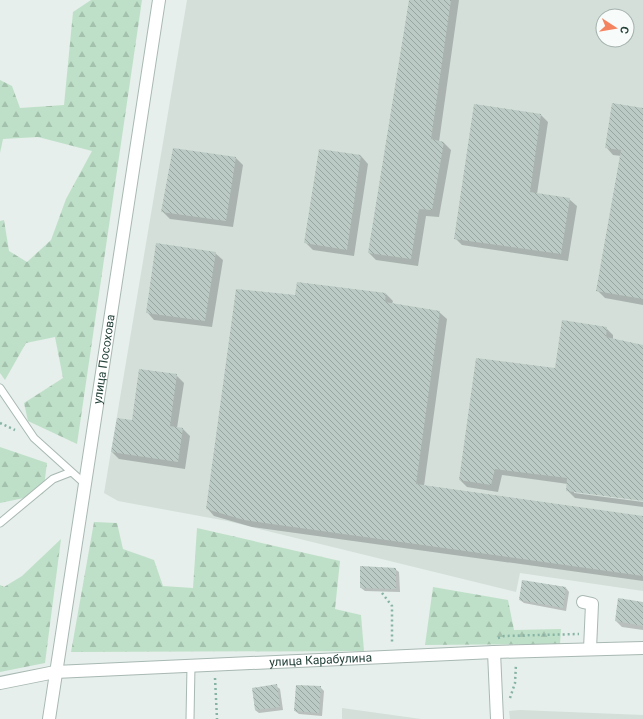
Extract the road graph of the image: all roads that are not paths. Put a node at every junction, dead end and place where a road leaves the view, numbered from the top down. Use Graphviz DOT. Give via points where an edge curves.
graph roads {
  1 [pos="159,0"];
  2 [pos="0,388"];
  3 [pos="71,472"];
  4 [pos="85,484"];
  5 [pos="0,523"];
  6 [pos="582,602"];
  7 [pos="643,648"];
  8 [pos="590,650"];
  9 [pos="494,652"];
  10 [pos="191,666"];
  11 [pos="55,672"];
  12 [pos="0,683"];
  13 [pos="49,719"];
  14 [pos="190,719"];
  15 [pos="497,719"];
  1 -- 4 [label="street, улица Посохова"];
  2 -- 3 [label="lane" via="34,438"];
  3 -- 4 [label="lane"];
  3 -- 5 [label="lane" via="53,479"];
  4 -- 11 [label="street, улица Посохова"];
  6 -- 8 [label="street" via="592,604"];
  7 -- 8 [label="street, улица Карабулина"];
  8 -- 9 [label="street, улица Карабулина"];
  9 -- 10 [label="street, улица Карабулина"];
  9 -- 15 [label="street"];
  10 -- 11 [label="street, улица Карабулина"];
  10 -- 14 [label="lane"];
  11 -- 12 [label="street, улица Карабулина"];
  11 -- 13 [label="street, улица Посохова"];
}
